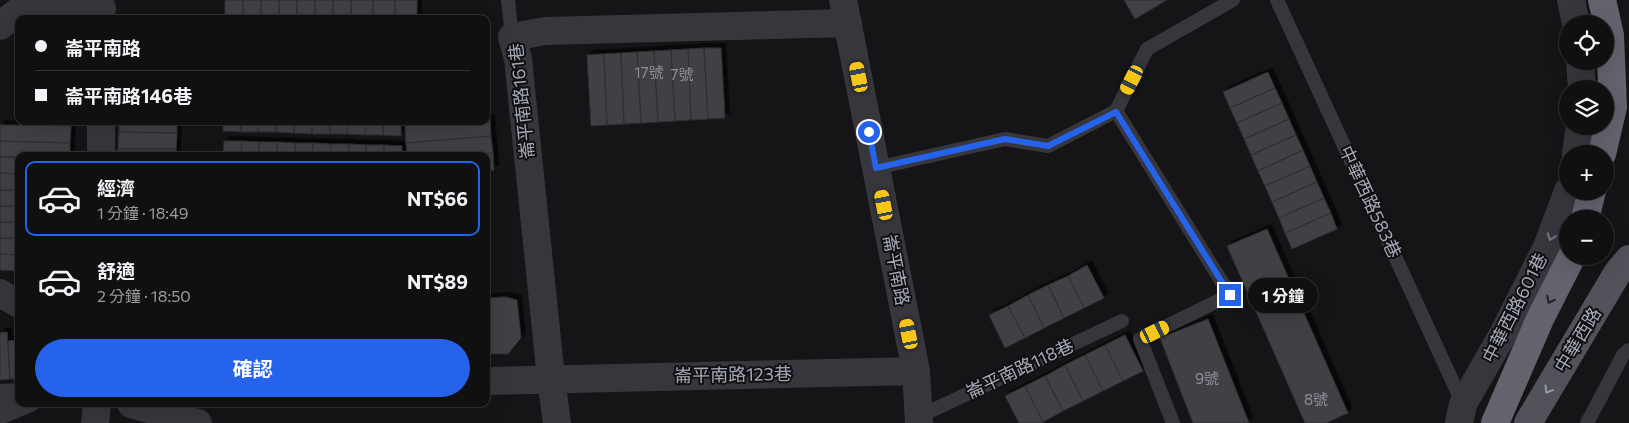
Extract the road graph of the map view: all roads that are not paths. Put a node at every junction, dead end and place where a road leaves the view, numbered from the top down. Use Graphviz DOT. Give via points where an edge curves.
graph roads {
  1 [pos="508,0"];
  2 [pos="1233,0"];
  3 [pos="1277,0"];
  4 [pos="1571,0"];
  5 [pos="1602,0"];
  6 [pos="102,9"];
  7 [pos="845,12"];
  8 [pos="1574,15"];
  9 [pos="0,26"];
  10 [pos="512,37"];
  11 [pos="1116,112"];
  12 [pos="101,125"];
  13 [pos="1604,145"];
  14 [pos="101,152"];
  15 [pos="876,168"];
  16 [pos="1565,200"];
  17 [pos="1629,259"];
  18 [pos="1567,265"];
  19 [pos="0,293"];
  20 [pos="15,302"];
  21 [pos="1122,321"];
  22 [pos="1629,350"];
  23 [pos="916,371"];
  24 [pos="551,378"];
  25 [pos="490,381"];
  26 [pos="15,397"];
  27 [pos="0,398"];
  28 [pos="26,407"];
  29 [pos="97,407"];
  30 [pos="142,407"];
  31 [pos="1461,413"];
  32 [pos="0,418"];
  33 [pos="918,420"];
  34 [pos="95,423"];
  35 [pos="198,423"];
  36 [pos="557,423"];
  37 [pos="1173,423"];
  38 [pos="1495,423"];
  39 [pos="1528,423"];
  40 [pos="1587,423"];
  1 -- 10 [label="lane"];
  2 -- 11 [label="lane" via="1148,49"];
  3 -- 31 [label="lane, 中華西路583巷"];
  4 -- 8 [label="street"];
  5 -- 13 [label="highway" via="1610,35 1613,108"];
  6 -- 9 [label="street" via="26,5"];
  7 -- 10 [label="street, 崙平南路161巷" via="545,31"];
  7 -- 15 [label="street, 崙平南路"];
  10 -- 24 [label="street, 崙平南路161巷" via="518,59"];
  11 -- 15 [label="lane" via="1048,146 1005,139"];
  11 -- 37 [label="lane" via="1230,295 1140,339"];
  12 -- 14 [label="street"];
  15 -- 23 [label="street, 崙平南路"];
  16 -- 31 [label="street, 中華西路601巷, one-way" via="1547,247"];
  17 -- 39 [label="main road, 中華西路, one-way" via="1618,272"];
  18 -- 38 [label="highway, one-way"];
  19 -- 20 [label="street"];
  21 -- 33 [label="lane, 崙平南路118巷"];
  22 -- 40 [label="lane" via="1623,355"];
  23 -- 24 [label="street, 崙平南路123巷"];
  23 -- 33 [label="street, 崙平南路"];
  24 -- 25 [label="street, 崙平南路123巷"];
  24 -- 36 [label="street, 崙平南路161巷"];
  26 -- 27 [label="street"];
  28 -- 32 [label="lane"];
  29 -- 34 [label="street"];
  30 -- 35 [label="street"];
}
